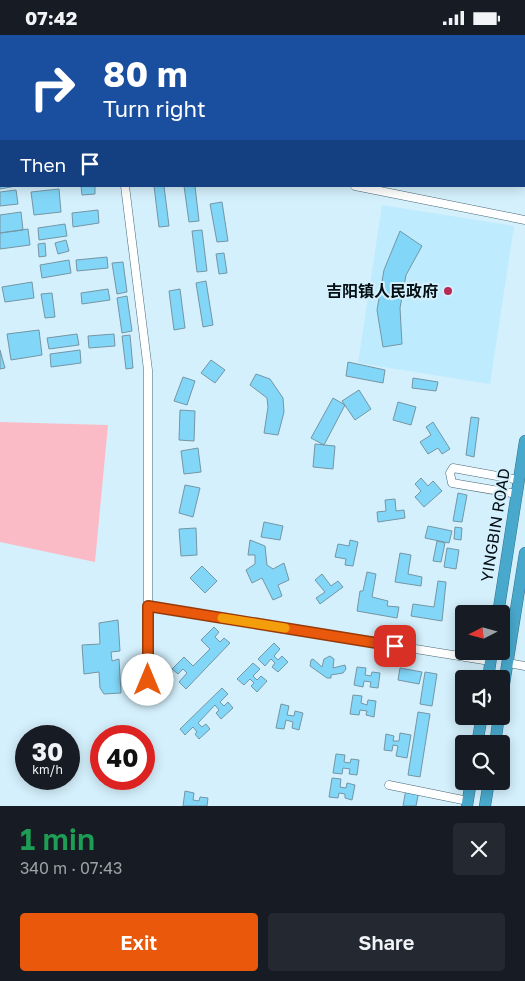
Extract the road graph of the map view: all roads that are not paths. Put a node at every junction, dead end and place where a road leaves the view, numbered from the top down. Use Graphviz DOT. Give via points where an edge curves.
graph roads {
  1 [pos="125,187"];
  2 [pos="360,187"];
  3 [pos="525,219"];
  4 [pos="525,441"];
  5 [pos="519,480"];
  6 [pos="517,494"];
  7 [pos="525,553"];
  8 [pos="499,605"];
  9 [pos="148,606"];
  10 [pos="455,651"];
  11 [pos="508,663"];
  12 [pos="525,666"];
  13 [pos="507,670"];
  14 [pos="148,680"];
  15 [pos="389,785"];
  16 [pos="470,790"];
  17 [pos="488,790"];
  18 [pos="468,803"];
  19 [pos="485,806"];
  1 -- 9 [label="street" via="148,370"];
  2 -- 3 [label="street"];
  4 -- 5 [label="highway, YINGBIN ROAD"];
  5 -- 6 [label="highway, YINGBIN ROAD"];
  5 -- 6 [label="street" via="453,469 450,473 452,483"];
  6 -- 8 [label="highway, YINGBIN ROAD"];
  7 -- 11 [label="highway"];
  9 -- 10 [label="street"];
  9 -- 14 [label="street"];
  11 -- 12 [label="street"];
  11 -- 13 [label="highway"];
  15 -- 18 [label="street"];
  16 -- 18 [label="highway"];
  17 -- 19 [label="highway"];
}
